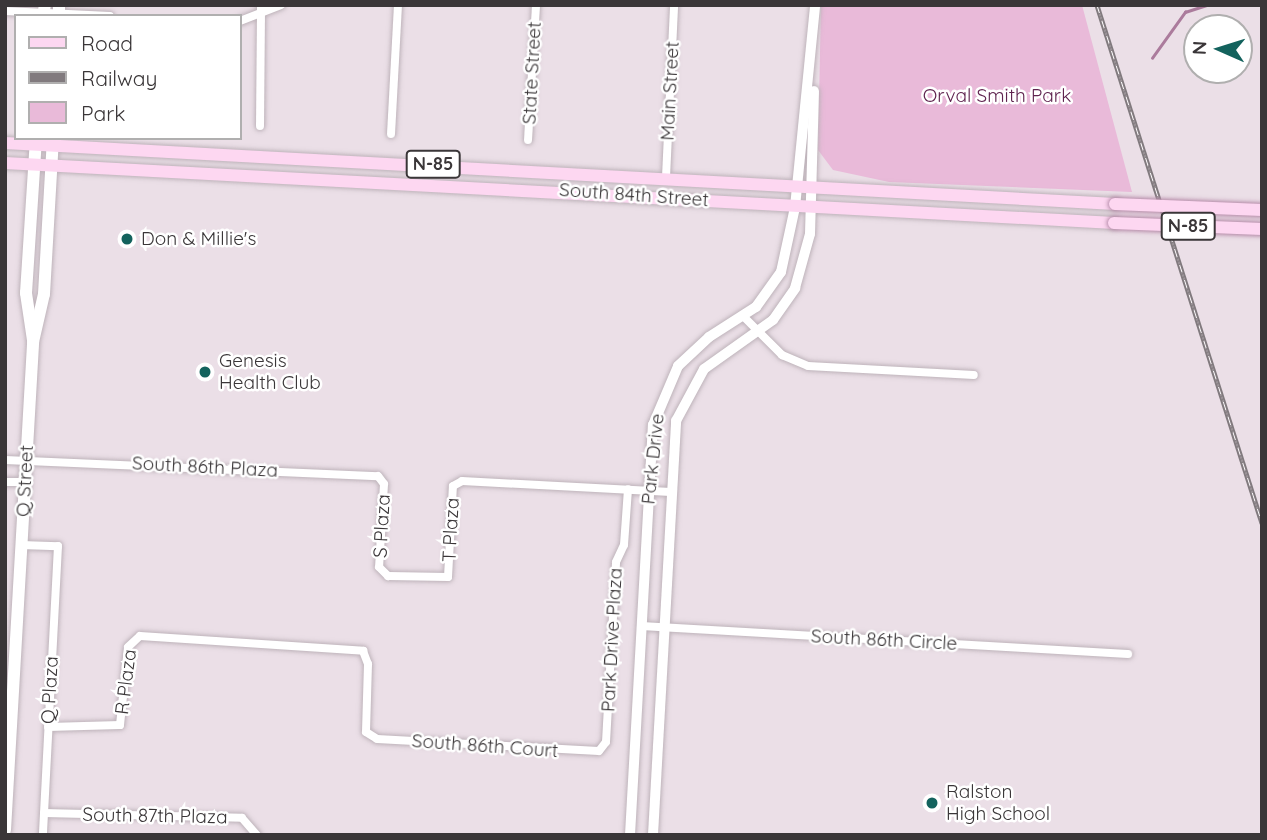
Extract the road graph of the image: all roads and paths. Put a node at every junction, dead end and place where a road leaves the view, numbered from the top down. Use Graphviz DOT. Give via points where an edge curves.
graph roads {
  1 [pos="281,5"];
  2 [pos="398,5"];
  3 [pos="536,5"];
  4 [pos="674,5"];
  5 [pos="815,5"];
  6 [pos="261,9"];
  7 [pos="5,11"];
  8 [pos="44,11"];
  9 [pos="59,12"];
  10 [pos="84,14"];
  11 [pos="242,20"];
  12 [pos="813,53"];
  13 [pos="260,126"];
  14 [pos="391,134"];
  15 [pos="528,140"];
  16 [pos="35,142"];
  17 [pos="52,142"];
  18 [pos="5,143"];
  19 [pos="5,163"];
  20 [pos="34,164"];
  21 [pos="52,165"];
  22 [pos="666,177"];
  23 [pos="797,186"];
  24 [pos="814,187"];
  25 [pos="795,207"];
  26 [pos="812,208"];
  27 [pos="1262,210"];
  28 [pos="1262,229"];
  29 [pos="744,317"];
  30 [pos="757,332"];
  31 [pos="33,342"];
  32 [pos="974,375"];
  33 [pos="26,459"];
  34 [pos="5,460"];
  35 [pos="383,479"];
  36 [pos="5,482"];
  37 [pos="25,482"];
  38 [pos="628,489"];
  39 [pos="648,490"];
  40 [pos="671,492"];
  41 [pos="21,545"];
  42 [pos="448,577"];
  43 [pos="641,626"];
  44 [pos="664,627"];
  45 [pos="1128,654"];
  46 [pos="48,727"];
  47 [pos="368,734"];
  48 [pos="602,749"];
  49 [pos="44,813"];
  50 [pos="6,814"];
  51 [pos="5,830"];
  52 [pos="257,834"];
  53 [pos="43,835"];
  54 [pos="630,835"];
  55 [pos="653,835"];
  1 -- 6 [label="street"];
  2 -- 14 [label="street"];
  3 -- 15 [label="street, State Street"];
  4 -- 22 [label="street, Main Street"];
  5 -- 12 [label="street, Park Drive"];
  6 -- 11 [label="street"];
  6 -- 13 [label="street"];
  7 -- 8 [label="street"];
  8 -- 9 [label="street"];
  9 -- 10 [label="street"];
  12 -- 23 [label="street, Park Drive"];
  12 -- 24 [label="street, Park Drive"];
  16 -- 17 [label="main road, South 84th Street / N-85"];
  16 -- 18 [label="main road, South 84th Street / N-85"];
  16 -- 20 [label="main road, Q Street"];
  17 -- 21 [label="main road, Q Street"];
  17 -- 22 [label="main road, South 84th Street / N-85"];
  19 -- 20 [label="main road, South 84th Street / N-85"];
  20 -- 21 [label="main road, South 84th Street / N-85"];
  20 -- 31 [label="main road, Q Street" via="26,293"];
  21 -- 25 [label="main road, South 84th Street / N-85"];
  21 -- 31 [label="main road, Q Street" via="44,294"];
  22 -- 23 [label="main road, South 84th Street / N-85"];
  23 -- 24 [label="main road, South 84th Street / N-85"];
  23 -- 25 [label="street, Park Drive"];
  24 -- 26 [label="street, Park Drive"];
  24 -- 27 [label="main road, South 84th Street / N-85, bridge"];
  25 -- 26 [label="main road, South 84th Street / N-85"];
  25 -- 29 [label="street, Park Drive" via="774,286"];
  26 -- 28 [label="main road, South 84th Street / N-85, bridge"];
  26 -- 30 [label="street, Park Drive" via="795,288 782,310"];
  29 -- 30 [label="street"];
  29 -- 39 [label="street, Park Drive" via="696,347 671,377 653,425"];
  30 -- 32 [label="street" via="789,359 808,366"];
  30 -- 40 [label="street, Park Drive" via="713,361 689,387 676,421"];
  31 -- 33 [label="main road, Q Street"];
  33 -- 34 [label="street, South 86th Plaza"];
  33 -- 35 [label="street, South 86th Plaza"];
  33 -- 37 [label="main road, Q Street"];
  35 -- 42 [label="street, S Plaza" via="381,573"];
  36 -- 37 [label="street"];
  37 -- 41 [label="main road, Q Street"];
  38 -- 39 [label="street"];
  38 -- 42 [label="street, T Plaza" via="455,483"];
  38 -- 48 [label="street, Park Drive Plaza" via="624,545 616,562"];
  39 -- 40 [label="street"];
  39 -- 43 [label="street, Park Drive"];
  40 -- 44 [label="street, Park Drive"];
  41 -- 46 [label="street, Q Plaza" via="58,546"];
  41 -- 50 [label="main road, Q Street"];
  43 -- 44 [label="street, South 86th Circle"];
  43 -- 54 [label="street, Park Drive"];
  44 -- 45 [label="street, South 86th Circle"];
  44 -- 55 [label="street, Park Drive"];
  46 -- 47 [label="street, R Plaza" via="120,725 133,638 365,653"];
  46 -- 49 [label="street, Q Plaza"];
  47 -- 48 [label="street, South 86th Court" via="459,745"];
  49 -- 52 [label="street, South 87th Plaza" via="243,818"];
  49 -- 53 [label="street, Q Plaza"];
  50 -- 51 [label="main road, Q Street"];
}
